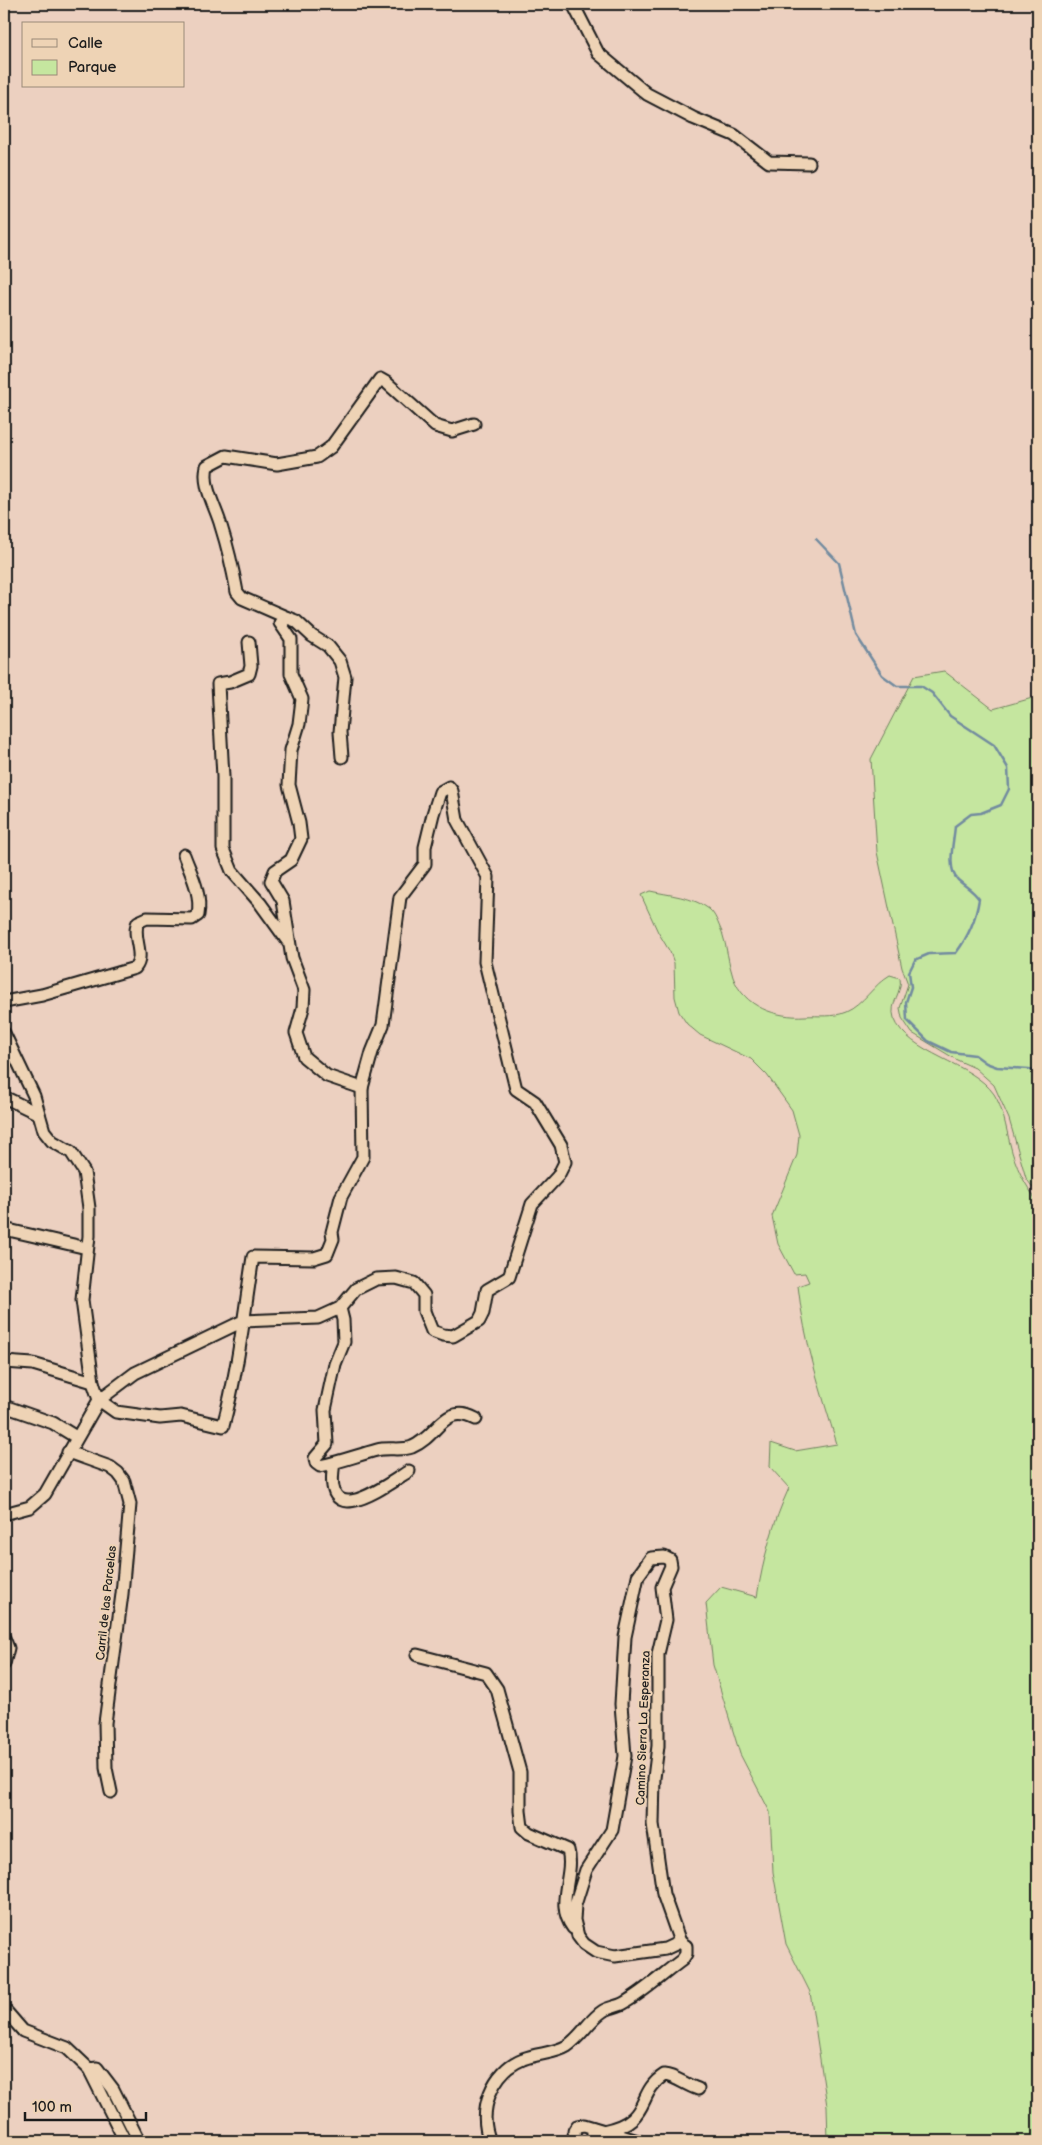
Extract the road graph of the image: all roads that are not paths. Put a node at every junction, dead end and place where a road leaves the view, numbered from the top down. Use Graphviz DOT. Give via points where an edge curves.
graph roads {
  1 [pos="573,4"];
  2 [pos="809,163"];
  3 [pos="474,424"];
  4 [pos="288,618"];
  5 [pos="249,642"];
  6 [pos="342,757"];
  7 [pos="184,855"];
  8 [pos="290,945"];
  9 [pos="4,1002"];
  10 [pos="4,1033"];
  11 [pos="362,1088"];
  12 [pos="4,1097"];
  13 [pos="39,1114"];
  14 [pos="4,1229"];
  15 [pos="87,1248"];
  16 [pos="340,1308"];
  17 [pos="243,1321"];
  18 [pos="4,1362"];
  19 [pos="93,1382"];
  20 [pos="99,1400"];
  21 [pos="4,1406"];
  22 [pos="476,1419"];
  23 [pos="76,1437"];
  24 [pos="68,1452"];
  25 [pos="334,1463"];
  26 [pos="408,1471"];
  27 [pos="4,1514"];
  28 [pos="4,1638"];
  29 [pos="417,1655"];
  30 [pos="4,1664"];
  31 [pos="111,1792"];
  32 [pos="578,1936"];
  33 [pos="680,1942"];
  34 [pos="4,2009"];
  35 [pos="89,2069"];
  36 [pos="698,2089"];
  37 [pos="598,2129"];
  38 [pos="125,2141"];
  39 [pos="138,2141"];
  40 [pos="490,2141"];
  41 [pos="575,2141"];
  42 [pos="593,2141"];
  43 [pos="638,2141"];
  1 -- 2 [label="street" via="598,53 648,94 734,135 769,162"];
  3 -- 4 [label="street" via="452,431 435,426 380,379 331,447 318,457 277,464 226,456 207,466 205,475 210,499 221,525 237,592 242,598"];
  4 -- 6 [label="street" via="328,646 340,661 345,677 340,732"];
  4 -- 8 [label="street" via="280,623 291,639 291,674 302,699 291,750 289,786 301,840 291,860 275,871 271,881 283,900"];
  5 -- 8 [label="street" via="249,674 218,684 223,849 232,871"];
  7 -- 9 [label="street" via="198,894 198,915 192,919 147,918 138,922 139,959 135,968 42,995"];
  8 -- 11 [label="street" via="304,990 296,1033 304,1057 327,1076"];
  10 -- 13 [label="street" via="34,1096"];
  11 -- 16 [label="street" via="383,1025 400,897 425,864 425,847 433,814 440,792 449,787 457,820 488,877 485,962 516,1088 535,1102 561,1145 565,1162 558,1176 532,1204 509,1277 487,1290 479,1321 461,1334 443,1336 432,1331 424,1311 424,1295 414,1283 396,1278 376,1279 356,1289"];
  11 -- 17 [label="street" via="363,1157 341,1197 327,1254 314,1258 252,1257"];
  12 -- 13 [label="street"];
  13 -- 15 [label="street" via="49,1138 71,1152 84,1172 89,1208"];
  14 -- 15 [label="street"];
  15 -- 19 [label="street" via="82,1300"];
  16 -- 17 [label="street" via="318,1318"];
  16 -- 25 [label="street" via="344,1342 335,1364 325,1410 327,1444 315,1458 320,1466"];
  17 -- 20 [label="street" via="135,1373"];
  17 -- 20 [label="street" via="231,1395 222,1426 181,1416 160,1418 116,1412"];
  18 -- 19 [label="street" via="34,1364"];
  19 -- 20 [label="street"];
  20 -- 23 [label="street"];
  21 -- 23 [label="street" via="53,1423"];
  22 -- 25 [label="street" via="459,1412 450,1415 428,1437 411,1447 378,1449"];
  23 -- 24 [label="street"];
  24 -- 27 [label="street" via="45,1494 30,1507"];
  24 -- 31 [label="street, Carril de las Parcelas" via="118,1473 130,1504 105,1723 106,1768"];
  25 -- 26 [label="street" via="331,1481 335,1491 349,1502 364,1499"];
  28 -- 30 [label="street" via="8,1648"];
  29 -- 32 [label="street" via="486,1673 497,1689 520,1772 522,1827 568,1850 570,1860 564,1900 568,1921"];
  32 -- 33 [label="street" via="596,1952 615,1956 665,1949"];
  32 -- 33 [label="street, Camino Sierra La Esperanza" via="574,1920 579,1889 586,1870 612,1830 625,1756 620,1704 625,1637 638,1576 651,1558 664,1557 670,1560 671,1566 662,1587 666,1620 658,1654 658,1746 653,1824 663,1894"];
  33 -- 40 [label="street, Camino Sierra La Esperanza" via="686,1946 682,1960 623,2004 604,2011 567,2046 511,2064 498,2080 485,2110 486,2132"];
  34 -- 35 [label="street" via="22,2031 66,2048"];
  35 -- 38 [label="street"];
  35 -- 39 [label="street" via="97,2068 113,2089"];
  36 -- 37 [label="street" via="664,2074 656,2080 639,2113 616,2128"];
  37 -- 41 [label="street" via="577,2126"];
  37 -- 42 [label="street"];
  37 -- 43 [label="street"];
}
